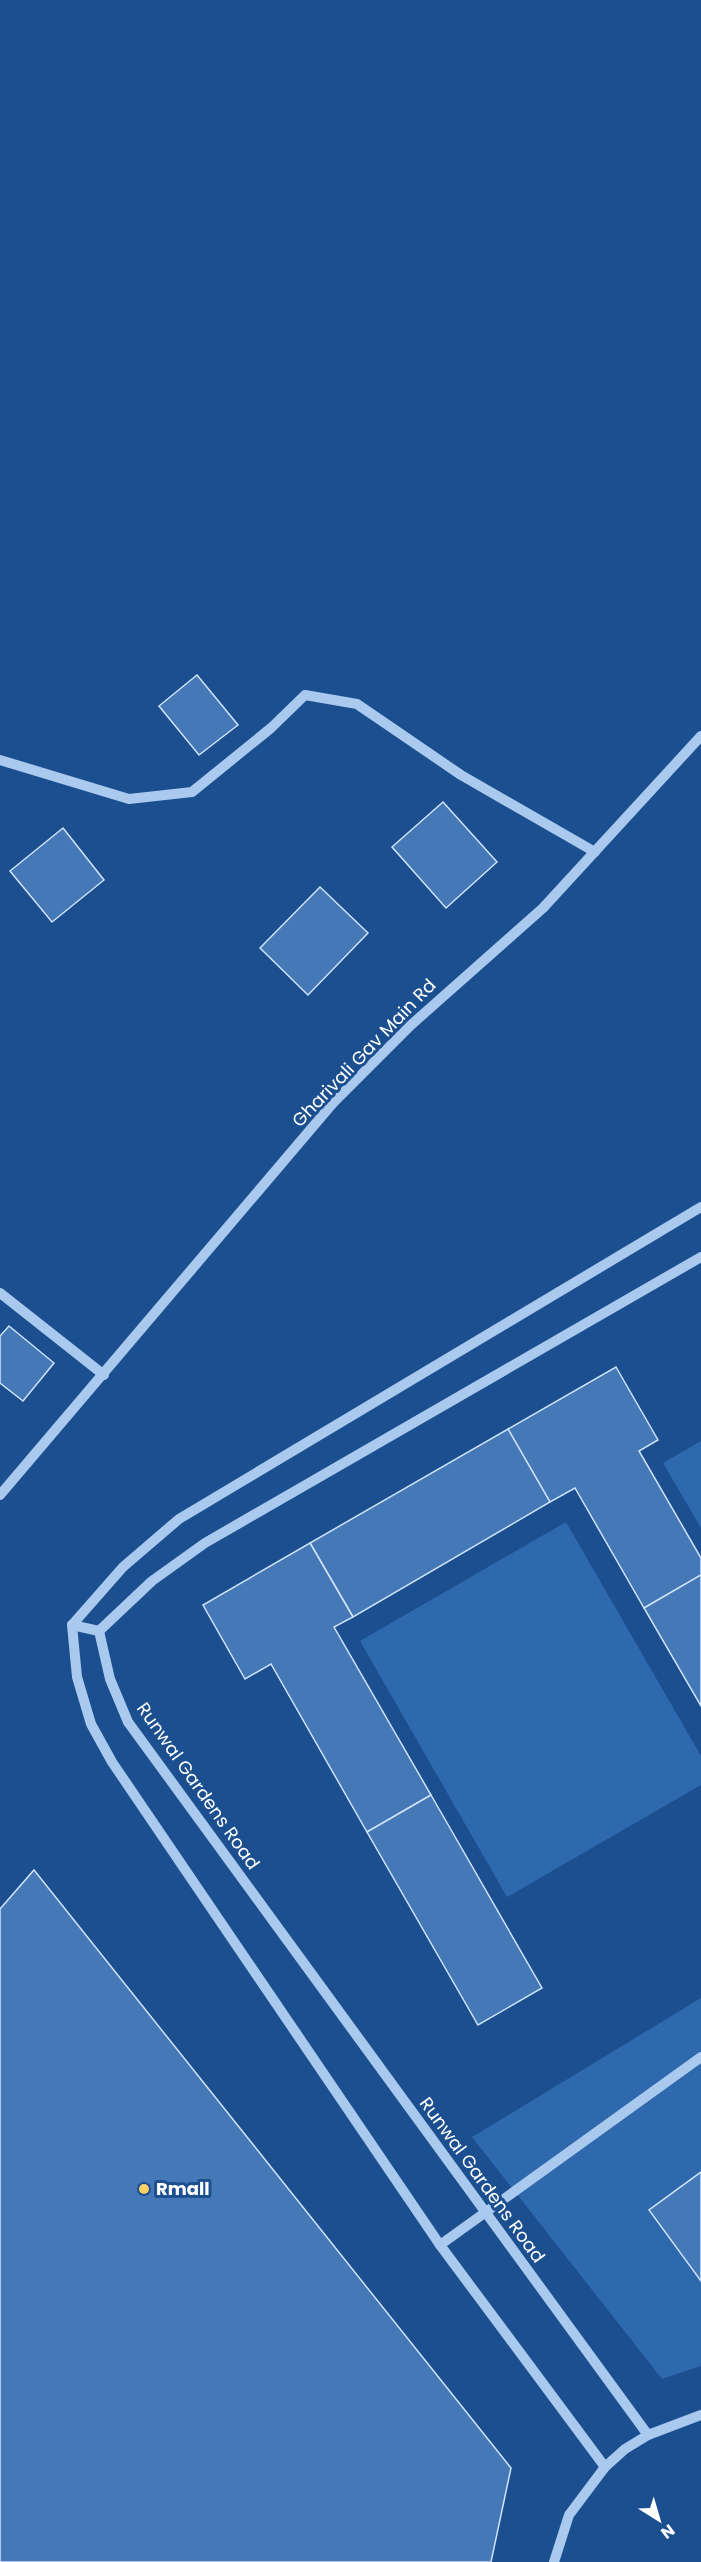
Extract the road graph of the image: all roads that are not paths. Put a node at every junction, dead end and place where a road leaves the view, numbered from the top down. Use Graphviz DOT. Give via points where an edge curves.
graph roads {
  1 [pos="701,736"];
  2 [pos="0,760"];
  3 [pos="594,852"];
  4 [pos="701,1207"];
  5 [pos="701,1257"];
  6 [pos="0,1293"];
  7 [pos="104,1375"];
  8 [pos="0,1495"];
  9 [pos="72,1625"];
  10 [pos="99,1631"];
  11 [pos="701,2057"];
  12 [pos="485,2213"];
  13 [pos="440,2245"];
  14 [pos="701,2415"];
  15 [pos="648,2435"];
  16 [pos="605,2467"];
  17 [pos="554,2562"];
  1 -- 3 [label="street, Gharivali Gav Main Rd"];
  2 -- 3 [label="street" via="129,799 192,792 305,695 357,704 461,775"];
  3 -- 7 [label="street, Gharivali Gav Main Rd" via="543,908 411,1025 333,1103"];
  4 -- 9 [label="street" via="179,1519 123,1566"];
  5 -- 10 [label="street" via="204,1543 152,1581"];
  6 -- 7 [label="street"];
  7 -- 8 [label="street, Gharivali Gav Main Rd"];
  9 -- 10 [label="street"];
  9 -- 13 [label="street" via="80,1686 92,1724 112,1762"];
  10 -- 12 [label="street, Runwal Gardens Road" via="110,1679 128,1722"];
  11 -- 12 [label="street"];
  12 -- 13 [label="street"];
  12 -- 15 [label="street, Runwal Gardens Road"];
  13 -- 16 [label="street"];
  14 -- 15 [label="street"];
  15 -- 16 [label="street"];
  16 -- 17 [label="street" via="570,2516"];
}
